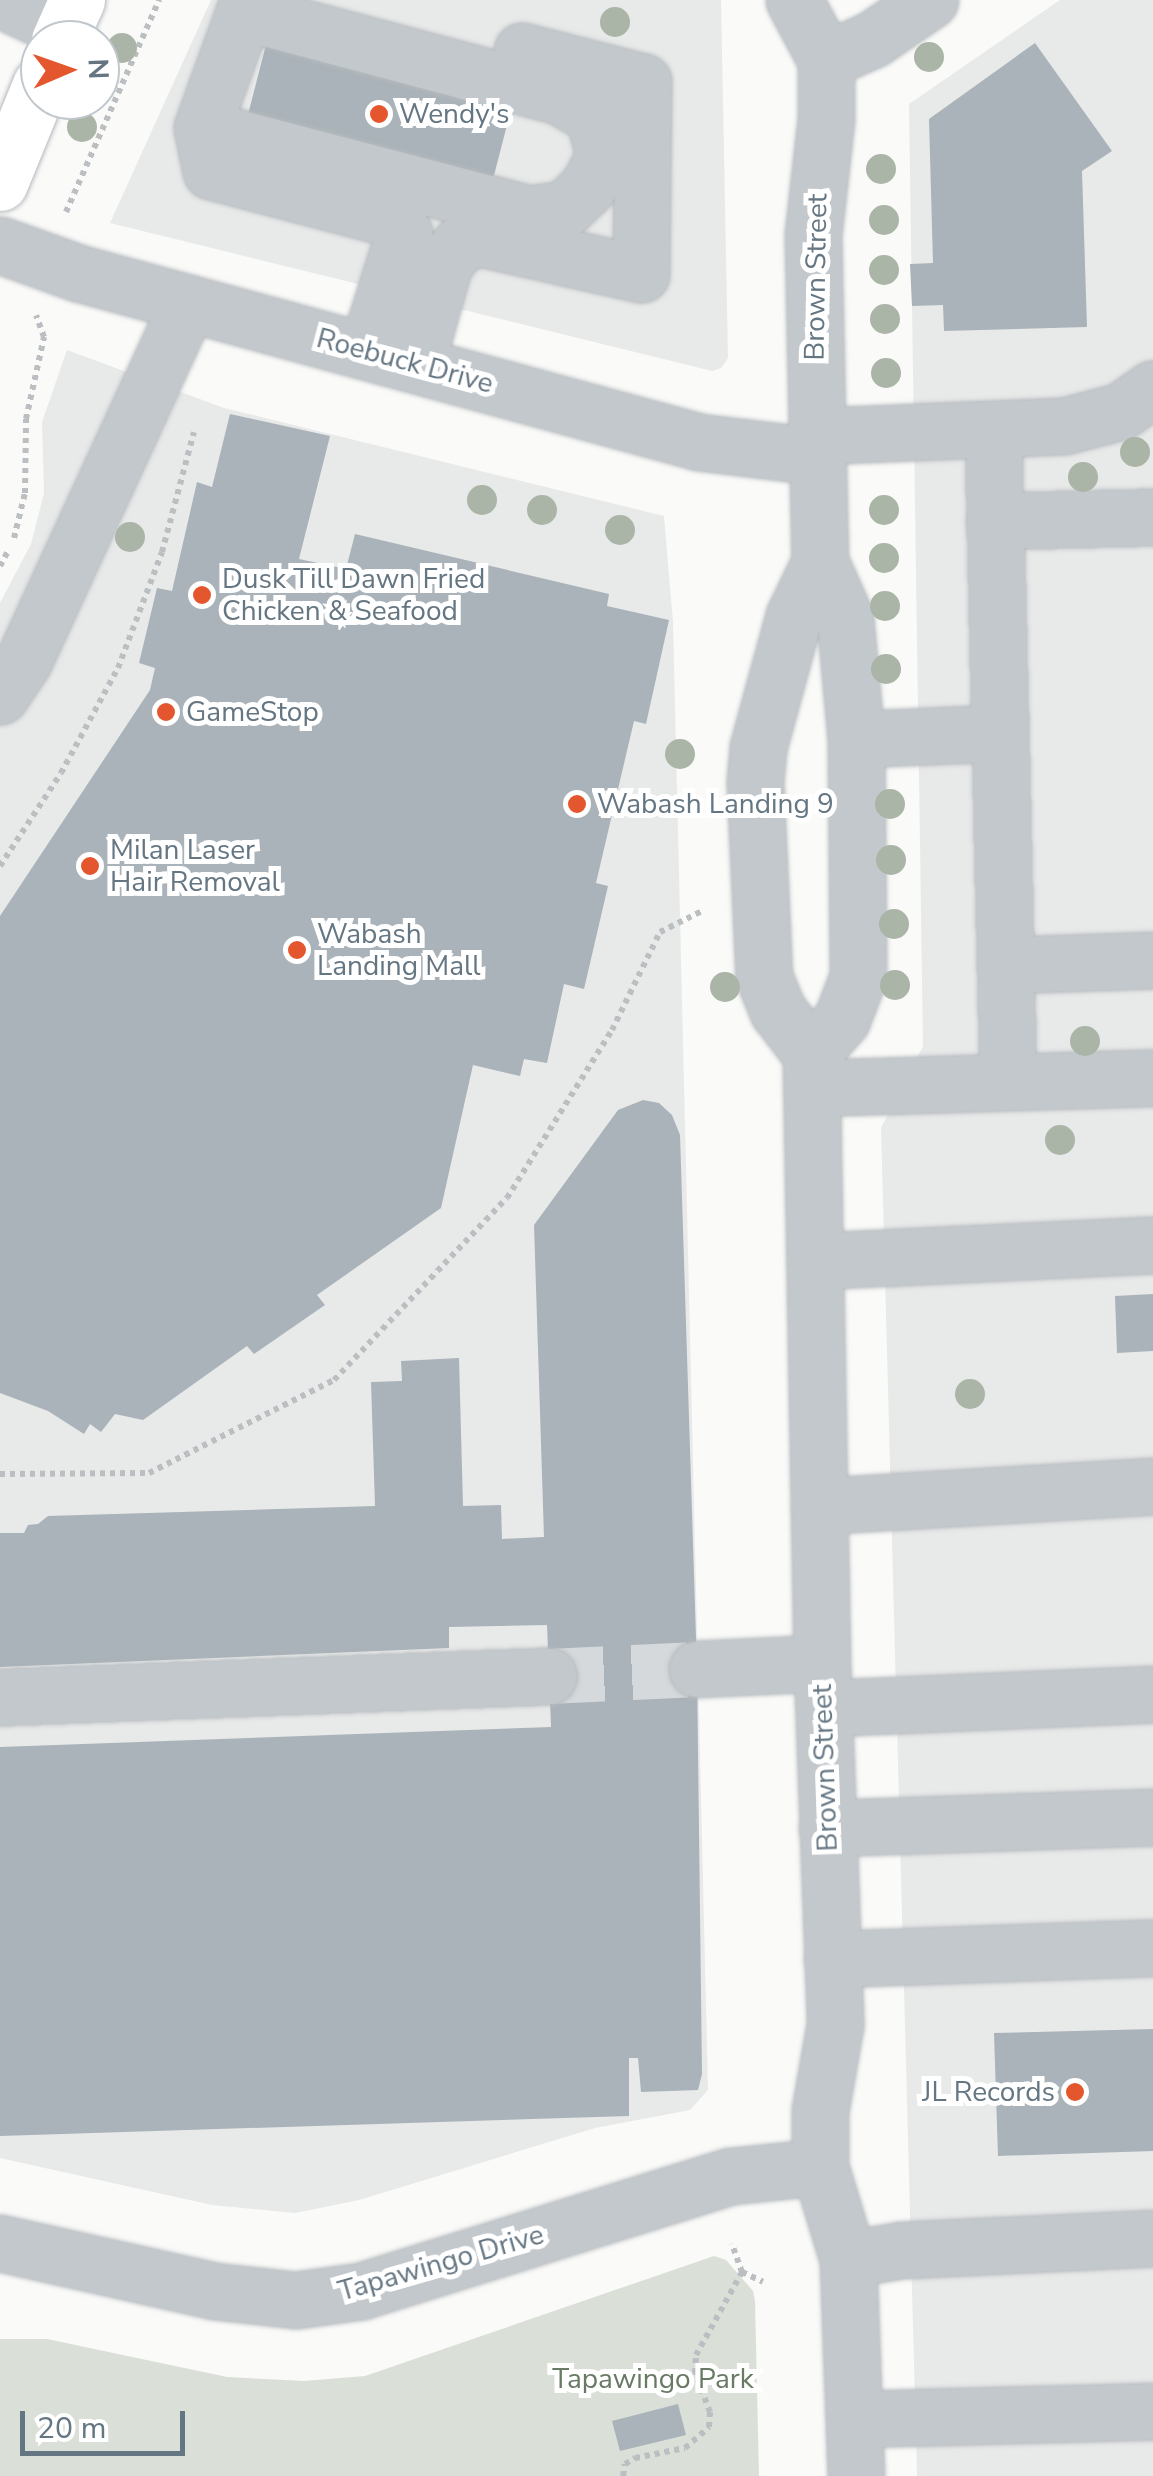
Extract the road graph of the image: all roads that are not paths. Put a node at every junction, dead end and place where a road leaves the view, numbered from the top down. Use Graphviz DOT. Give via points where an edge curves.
graph roads {
  1 [pos="2,0"];
  2 [pos="319,0"];
  3 [pos="794,0"];
  4 [pos="930,0"];
  5 [pos="254,6"];
  6 [pos="59,20"];
  7 [pos="826,60"];
  8 [pos="23,120"];
  9 [pos="202,128"];
  10 [pos="5,156"];
  11 [pos="0,245"];
  12 [pos="188,303"];
  13 [pos="392,357"];
  14 [pos="1153,390"];
  15 [pos="993,428"];
  16 [pos="815,446"];
  17 [pos="1153,517"];
  18 [pos="994,521"];
  19 [pos="820,562"];
  20 [pos="0,696"];
  21 [pos="998,733"];
  22 [pos="856,740"];
  23 [pos="1153,960"];
  24 [pos="1004,965"];
  25 [pos="812,1071"];
  26 [pos="1153,1078"];
  27 [pos="1008,1082"];
  28 [pos="1153,1246"];
  29 [pos="814,1261"];
  30 [pos="1153,1486"];
  31 [pos="820,1506"];
  32 [pos="698,1669"];
  33 [pos="549,1676"];
  34 [pos="823,1685"];
  35 [pos="1153,1694"];
  36 [pos="0,1697"];
  37 [pos="1153,1816"];
  38 [pos="827,1828"];
  39 [pos="1153,1948"];
  40 [pos="832,1959"];
  41 [pos="820,2167"];
  42 [pos="1153,2238"];
  43 [pos="0,2243"];
  44 [pos="848,2260"];
  45 [pos="1153,2411"];
  46 [pos="854,2419"];
  47 [pos="856,2476"];
  1 -- 6 [label="street"];
  2 -- 13 [label="street" via="643,82 641,274 480,238 460,244"];
  3 -- 7 [label="street, Brown Street"];
  4 -- 7 [label="street" via="873,39"];
  5 -- 9 [label="street"];
  5 -- 9 [label="street" via="559,96 594,116 604,156 588,187 565,209 529,214"];
  7 -- 16 [label="street, Brown Street" via="813,235"];
  8 -- 10 [label="main road"];
  9 -- 13 [label="street" via="212,172 394,219 404,234"];
  11 -- 12 [label="street, Roebuck Drive"];
  12 -- 13 [label="street, Roebuck Drive"];
  12 -- 20 [label="street" via="24,660"];
  13 -- 16 [label="street, Roebuck Drive" via="699,442"];
  14 -- 15 [label="street, Roebuck Drive" via="1121,411 1064,426"];
  15 -- 16 [label="street, Roebuck Drive"];
  15 -- 18 [label="street"];
  16 -- 19 [label="street, Brown Street"];
  17 -- 18 [label="street"];
  18 -- 21 [label="street"];
  19 -- 22 [label="street, Brown Street" via="845,618"];
  19 -- 25 [label="street, Brown Street" via="794,616 755,782 764,977"];
  21 -- 22 [label="street"];
  21 -- 24 [label="street"];
  22 -- 25 [label="street, Brown Street" via="858,978"];
  23 -- 24 [label="street"];
  24 -- 27 [label="street"];
  25 -- 27 [label="street"];
  25 -- 29 [label="street, Brown Street"];
  26 -- 27 [label="street"];
  28 -- 29 [label="street"];
  29 -- 31 [label="street, Brown Street"];
  30 -- 31 [label="street"];
  31 -- 34 [label="street, Brown Street"];
  32 -- 34 [label="street"];
  33 -- 36 [label="street"];
  34 -- 35 [label="street"];
  34 -- 38 [label="street, Brown Street"];
  37 -- 38 [label="street"];
  38 -- 40 [label="street, Brown Street"];
  39 -- 40 [label="street"];
  40 -- 41 [label="street, Brown Street" via="835,2025 820,2112"];
  41 -- 43 [label="street, Tapawingo Drive" via="731,2176 361,2291 296,2300 214,2291"];
  41 -- 44 [label="street, Brown Street"];
  42 -- 44 [label="street" via="902,2250"];
  44 -- 46 [label="street, Brown Street"];
  45 -- 46 [label="street"];
  46 -- 47 [label="street, Brown Street"];
}
